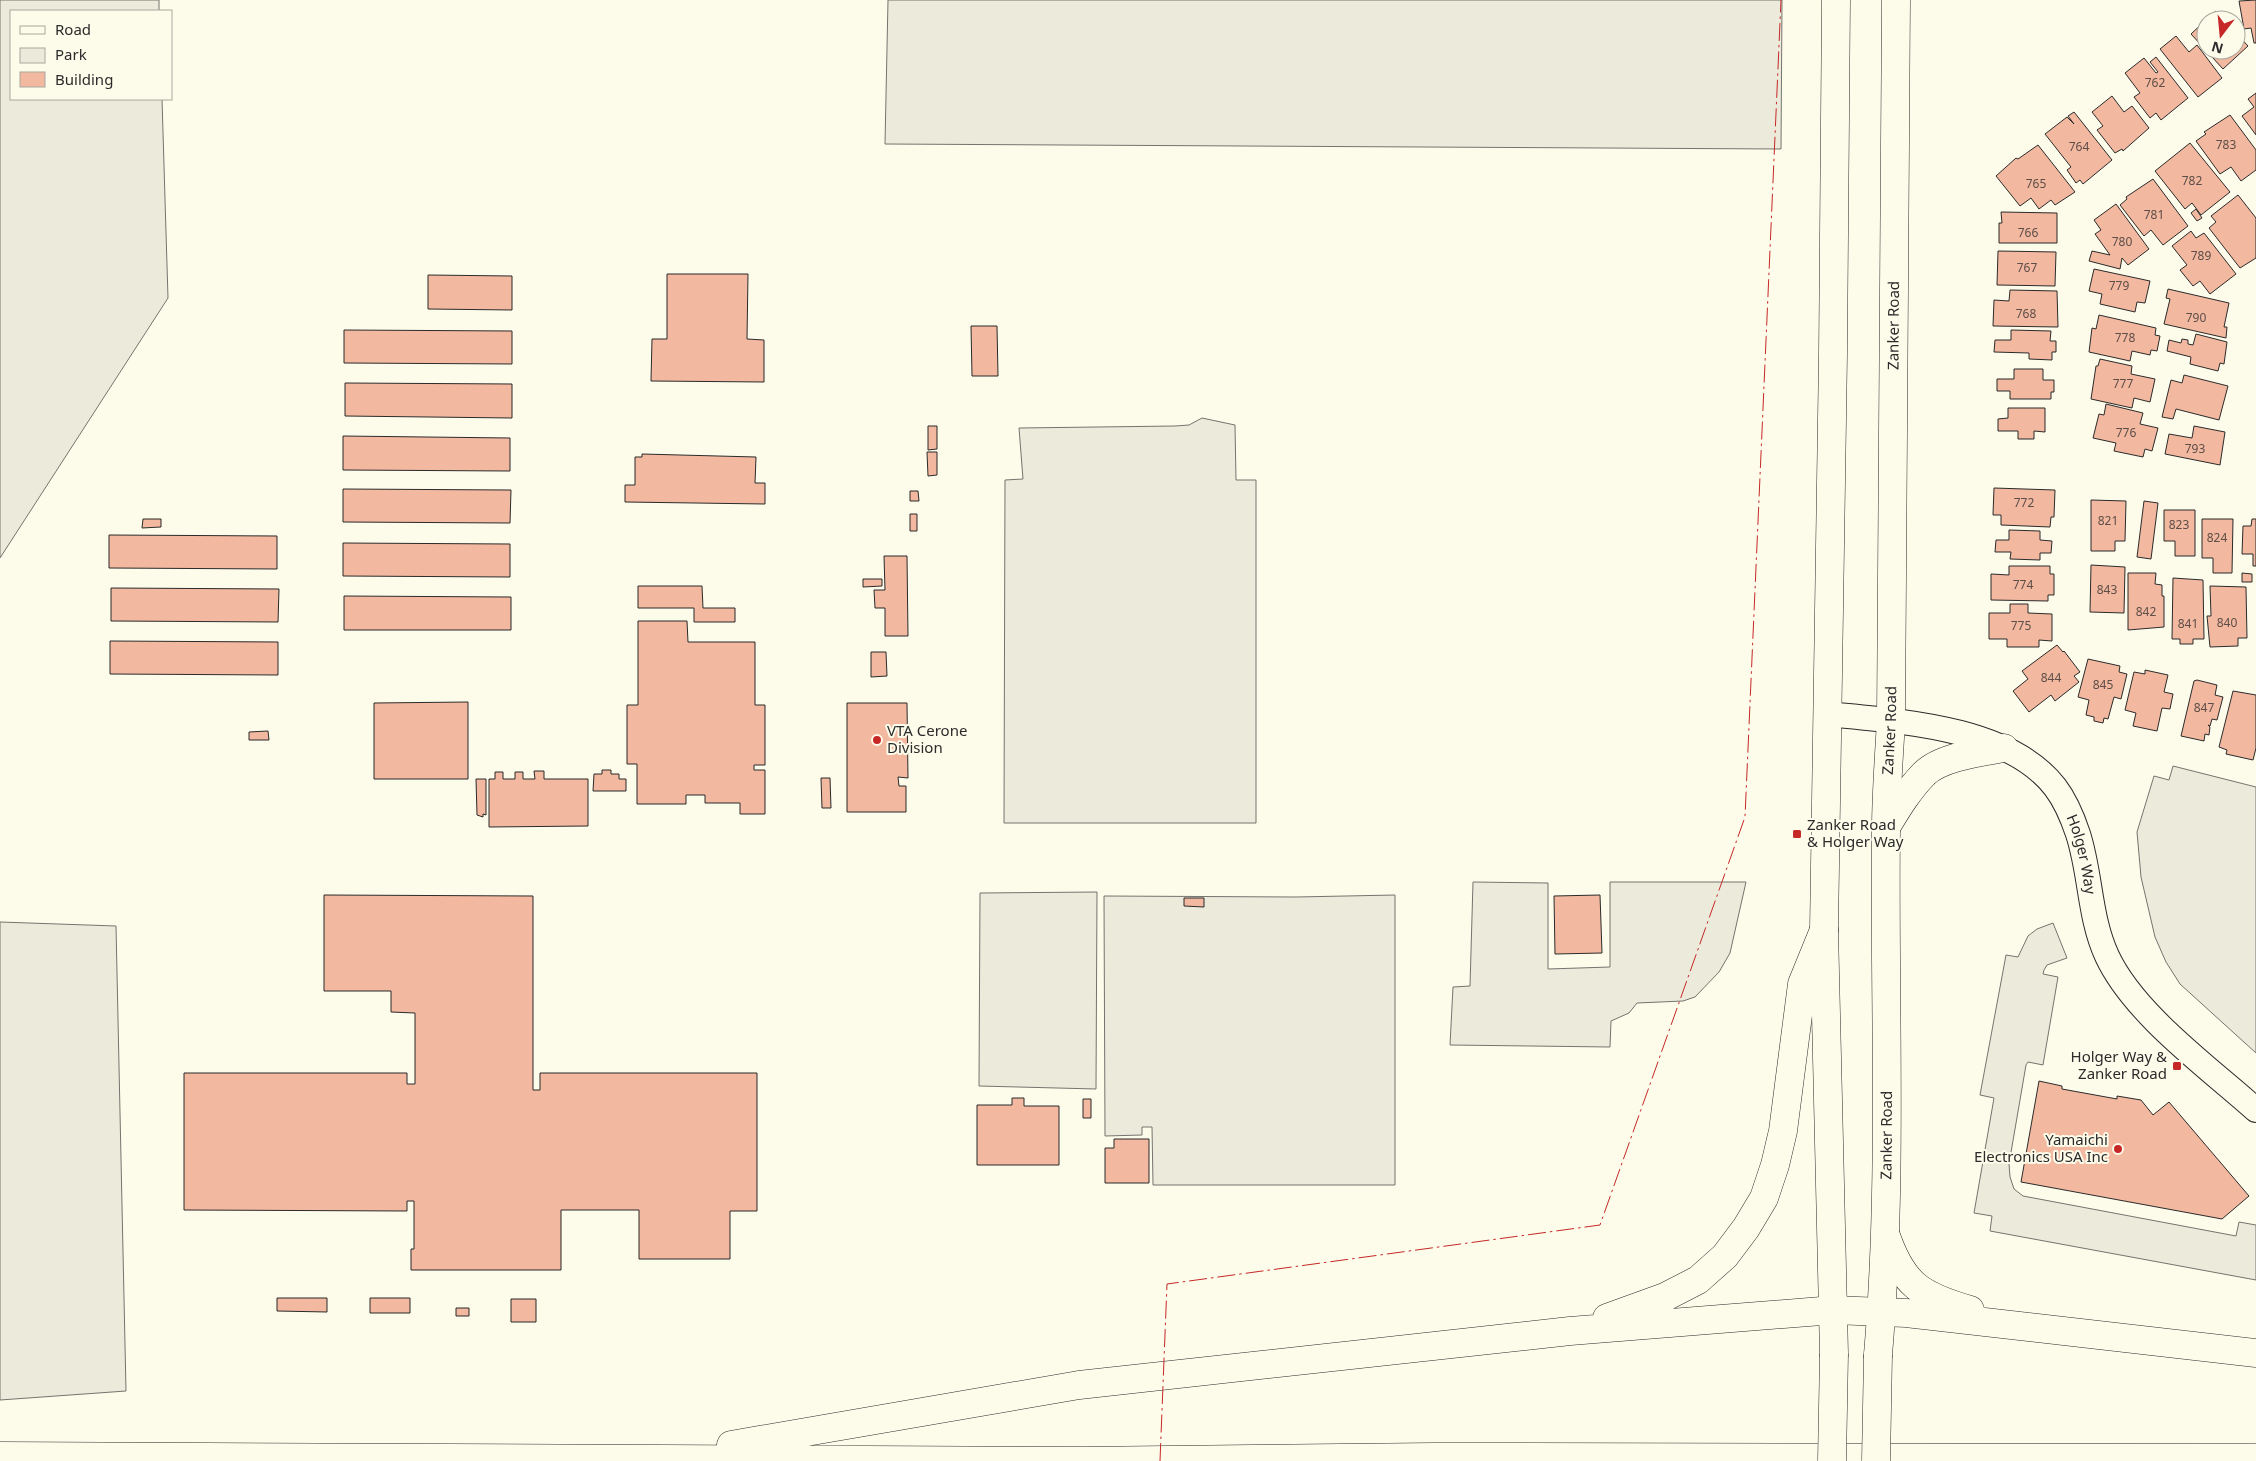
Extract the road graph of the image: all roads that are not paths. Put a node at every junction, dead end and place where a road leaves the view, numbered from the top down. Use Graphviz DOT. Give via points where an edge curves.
graph roads {
  1 [pos="1836,0"];
  2 [pos="1896,0"];
  3 [pos="1826,714"];
  4 [pos="1891,721"];
  5 [pos="2004,748"];
  6 [pos="1886,828"];
  7 [pos="1824,930"];
  8 [pos="2256,1110"];
  9 [pos="1886,1236"];
  10 [pos="1834,1310"];
  11 [pos="1882,1311"];
  12 [pos="2037,1328"];
  13 [pos="1570,1331"];
  14 [pos="2256,1353"];
  15 [pos="0,1456"];
  16 [pos="660,1458"];
  17 [pos="2256,1458"];
  18 [pos="1832,1461"];
  19 [pos="1876,1461"];
  1 -- 3 [label="main road"];
  2 -- 4 [label="main road, Zanker Road"];
  3 -- 4 [label="street, Holger Way"];
  3 -- 7 [label="main road"];
  4 -- 5 [label="street, Holger Way" via="1969,735"];
  4 -- 6 [label="main road, Zanker Road"];
  5 -- 6 [label="main road" via="1972,753 1931,768 1900,804"];
  5 -- 8 [label="street, Holger Way" via="2036,769 2054,786 2065,805 2078,834 2095,924 2107,956 2127,987 2163,1028"];
  6 -- 9 [label="main road, Zanker Road"];
  7 -- 10 [label="main road"];
  7 -- 13 [label="main road" via="1802,984 1783,1130 1775,1165 1764,1198 1746,1228 1725,1256 1698,1280 1665,1297"];
  9 -- 11 [label="main road, Zanker Road"];
  9 -- 12 [label="main road" via="1901,1271 1922,1289 1955,1305"];
  10 -- 11 [label="main road"];
  10 -- 13 [label="main road"];
  10 -- 18 [label="main road, bridge"];
  11 -- 12 [label="main road"];
  11 -- 19 [label="main road, Zanker Road, bridge"];
  12 -- 14 [label="main road"];
  13 -- 16 [label="main road" via="1079,1385"];
  15 -- 16 [label="main road"];
  16 -- 17 [label="main road" via="1072,1461 1433,1457"];
}
